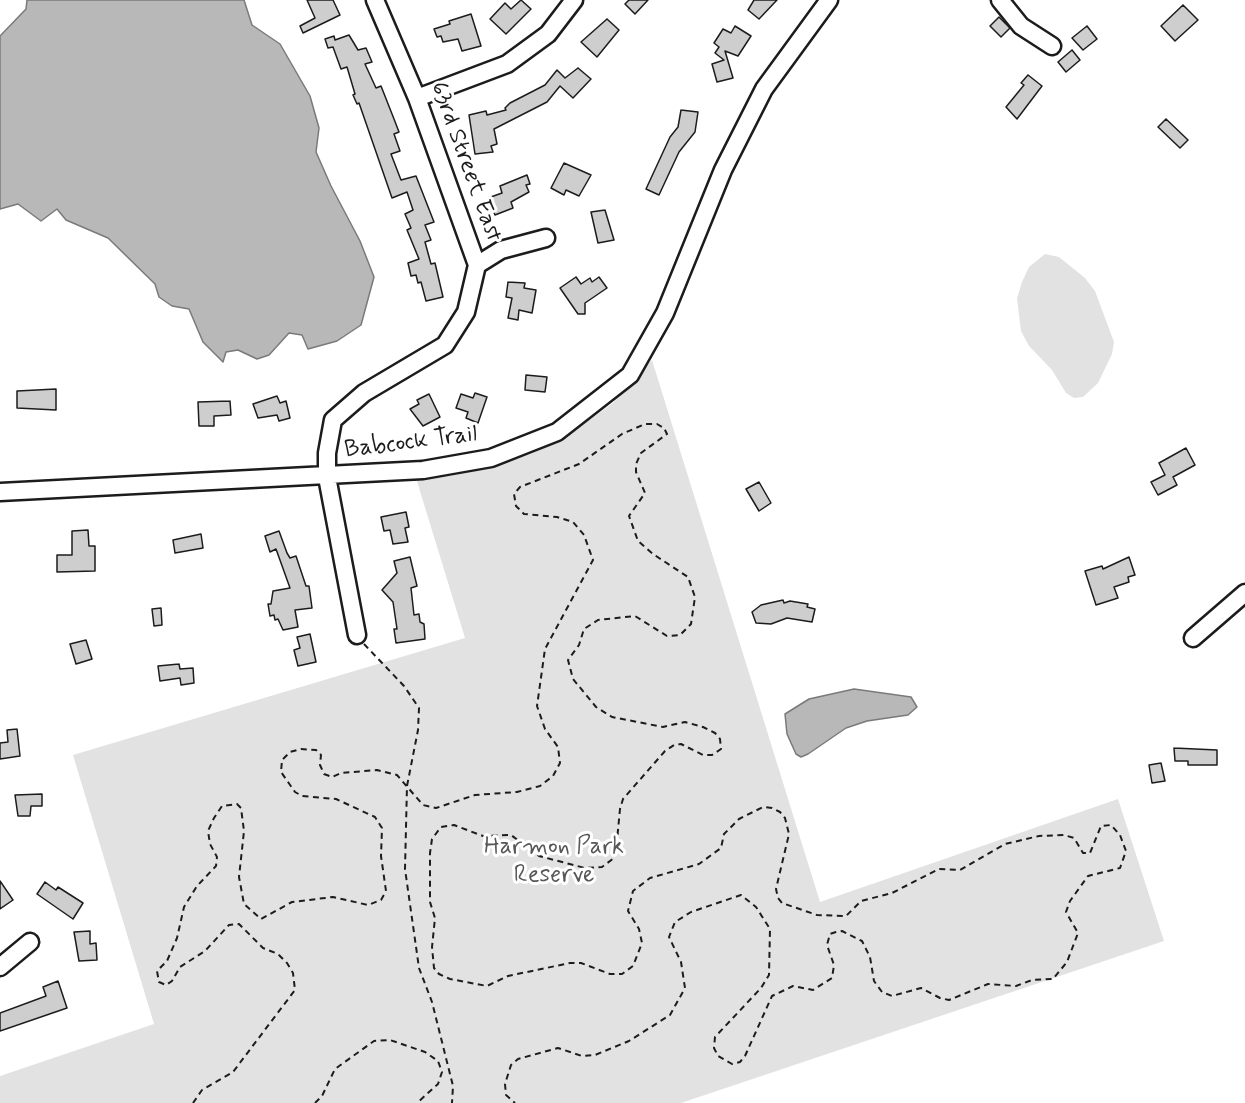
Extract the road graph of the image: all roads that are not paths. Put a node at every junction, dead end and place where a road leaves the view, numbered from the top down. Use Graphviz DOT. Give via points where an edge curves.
graph roads {
  1 [pos="375,0"];
  2 [pos="574,0"];
  3 [pos="829,0"];
  4 [pos="1000,0"];
  5 [pos="1052,46"];
  6 [pos="417,98"];
  7 [pos="546,238"];
  8 [pos="477,265"];
  9 [pos="327,477"];
  10 [pos="0,492"];
  11 [pos="1245,593"];
  12 [pos="357,635"];
  13 [pos="1193,638"];
  14 [pos="30,942"];
  15 [pos="0,967"];
  1 -- 6 [label="street, 63rd Street East"];
  2 -- 6 [label="street" via="548,34 507,64"];
  3 -- 9 [label="street, Babcock Trail" via="764,89 723,170 665,313 630,375 557,432 491,458 423,470"];
  4 -- 5 [label="street" via="1021,26"];
  6 -- 8 [label="street, 63rd Street East"];
  7 -- 8 [label="street" via="501,250"];
  8 -- 9 [label="street, 63rd Street East" via="466,312 445,345 364,393 333,420"];
  9 -- 10 [label="street, Babcock Trail"];
  9 -- 12 [label="street, 63rd Street East"];
  11 -- 13 [label="street"];
  14 -- 15 [label="street"];
}
